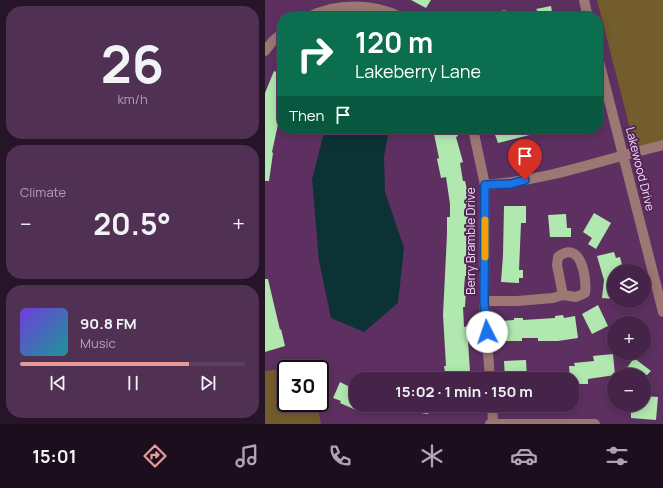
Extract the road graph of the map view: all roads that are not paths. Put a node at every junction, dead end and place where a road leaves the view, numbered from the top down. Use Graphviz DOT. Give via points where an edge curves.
graph roads {
  1 [pos="584,0"];
  2 [pos="318,12"];
  3 [pos="390,12"];
  4 [pos="587,12"];
  5 [pos="277,38"];
  6 [pos="265,51"];
  7 [pos="603,77"];
  8 [pos="474,134"];
  9 [pos="663,145"];
  10 [pos="623,155"];
  11 [pos="485,185"];
  12 [pos="563,296"];
  13 [pos="484,301"];
  14 [pos="663,312"];
  15 [pos="489,372"];
  16 [pos="492,412"];
  17 [pos="492,424"];
  18 [pos="595,424"];
  1 -- 4 [label="street"];
  2 -- 3 [label="street" via="354,6 373,7"];
  5 -- 6 [label="street"];
  7 -- 10 [label="street, Lakewood Drive"];
  8 -- 11 [label="street, Berry Bramble Drive"];
  9 -- 10 [label="street"];
  10 -- 11 [label="street" via="511,184"];
  10 -- 14 [label="street, Lakewood Drive"];
  11 -- 13 [label="street, Berry Bramble Drive"];
  12 -- 13 [label="street"];
  13 -- 15 [label="street, Berry Bramble Drive"];
  16 -- 17 [label="street"];
  17 -- 18 [label="street"];
}
